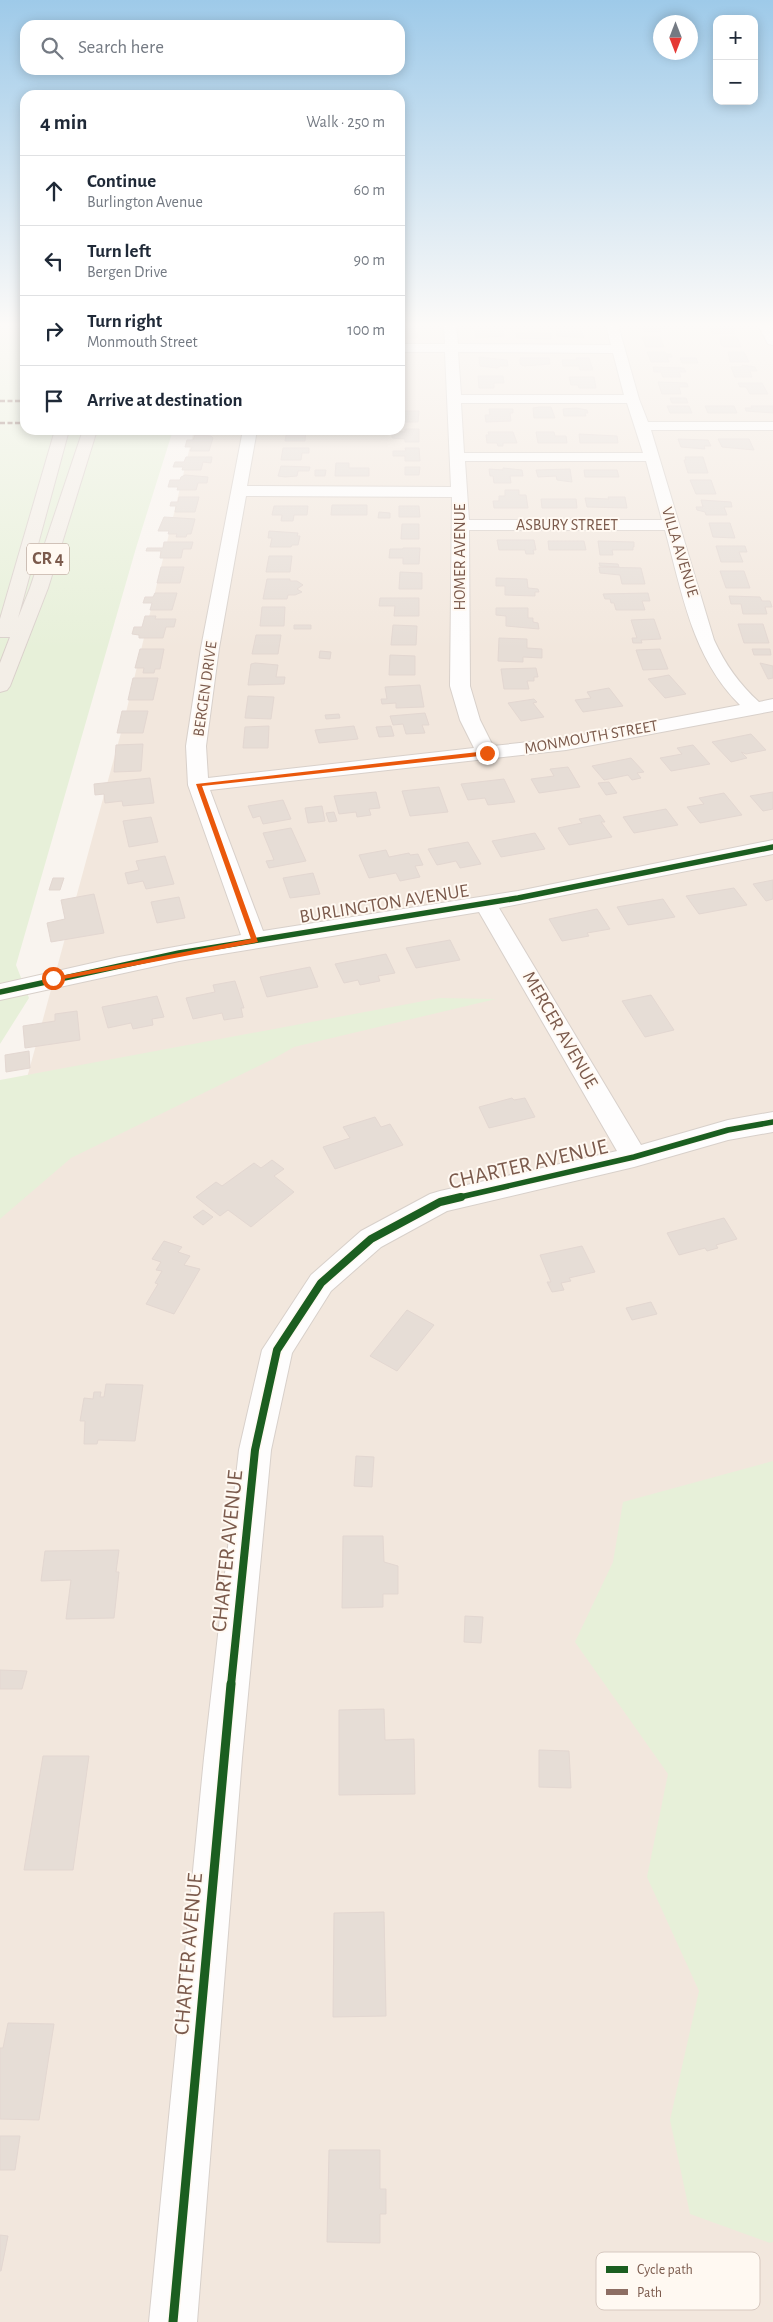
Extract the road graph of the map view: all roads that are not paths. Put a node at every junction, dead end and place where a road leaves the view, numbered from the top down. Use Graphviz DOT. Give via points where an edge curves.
graph roads {
  1 [pos="456,433"];
  2 [pos="645,433"];
  3 [pos="60,435"];
  4 [pos="88,435"];
  5 [pos="249,435"];
  6 [pos="457,457"];
  7 [pos="651,457"];
  8 [pos="240,491"];
  9 [pos="459,492"];
  10 [pos="461,525"];
  11 [pos="672,525"];
  12 [pos="0,656"];
  13 [pos="0,686"];
  14 [pos="763,706"];
  15 [pos="487,753"];
  16 [pos="198,785"];
  17 [pos="773,847"];
  18 [pos="486,903"];
  19 [pos="255,940"];
  20 [pos="0,978"];
  21 [pos="53,978"];
  22 [pos="0,992"];
  23 [pos="773,1122"];
  24 [pos="634,1157"];
  25 [pos="172,2322"];
  1 -- 6 [label="street, HOMER AVENUE"];
  2 -- 7 [label="street, VILLA AVENUE"];
  3 -- 12 [label="main road, CR 4"];
  4 -- 13 [label="main road, CR 4" via="39,588"];
  5 -- 8 [label="street, BERGEN DRIVE"];
  6 -- 7 [label="street"];
  6 -- 9 [label="street, HOMER AVENUE"];
  7 -- 11 [label="street, VILLA AVENUE"];
  8 -- 9 [label="street"];
  8 -- 16 [label="street, BERGEN DRIVE" via="210,648 196,746"];
  9 -- 10 [label="street, HOMER AVENUE"];
  10 -- 11 [label="street, ASBURY STREET"];
  10 -- 15 [label="street, HOMER AVENUE" via="460,686 470,720"];
  11 -- 14 [label="street, VILLA AVENUE" via="715,664 734,690"];
  14 -- 15 [label="street, MONMOUTH STREET" via="566,744"];
  15 -- 16 [label="street, MONMOUTH STREET"];
  16 -- 19 [label="street, BERGEN DRIVE"];
  17 -- 18 [label="street, BURLINGTON AVENUE"];
  18 -- 19 [label="street, BURLINGTON AVENUE"];
  18 -- 24 [label="street, MERCER AVENUE"];
  19 -- 21 [label="street, BURLINGTON AVENUE"];
  20 -- 21 [label="street, BURLINGTON AVENUE"];
  21 -- 22 [label="street, BURLINGTON AVENUE"];
  23 -- 24 [label="street, CHARTER AVENUE" via="728,1130"];
  24 -- 25 [label="street, CHARTER AVENUE" via="440,1202 371,1239 321,1283 277,1350 255,1450 223,1758"];
}
